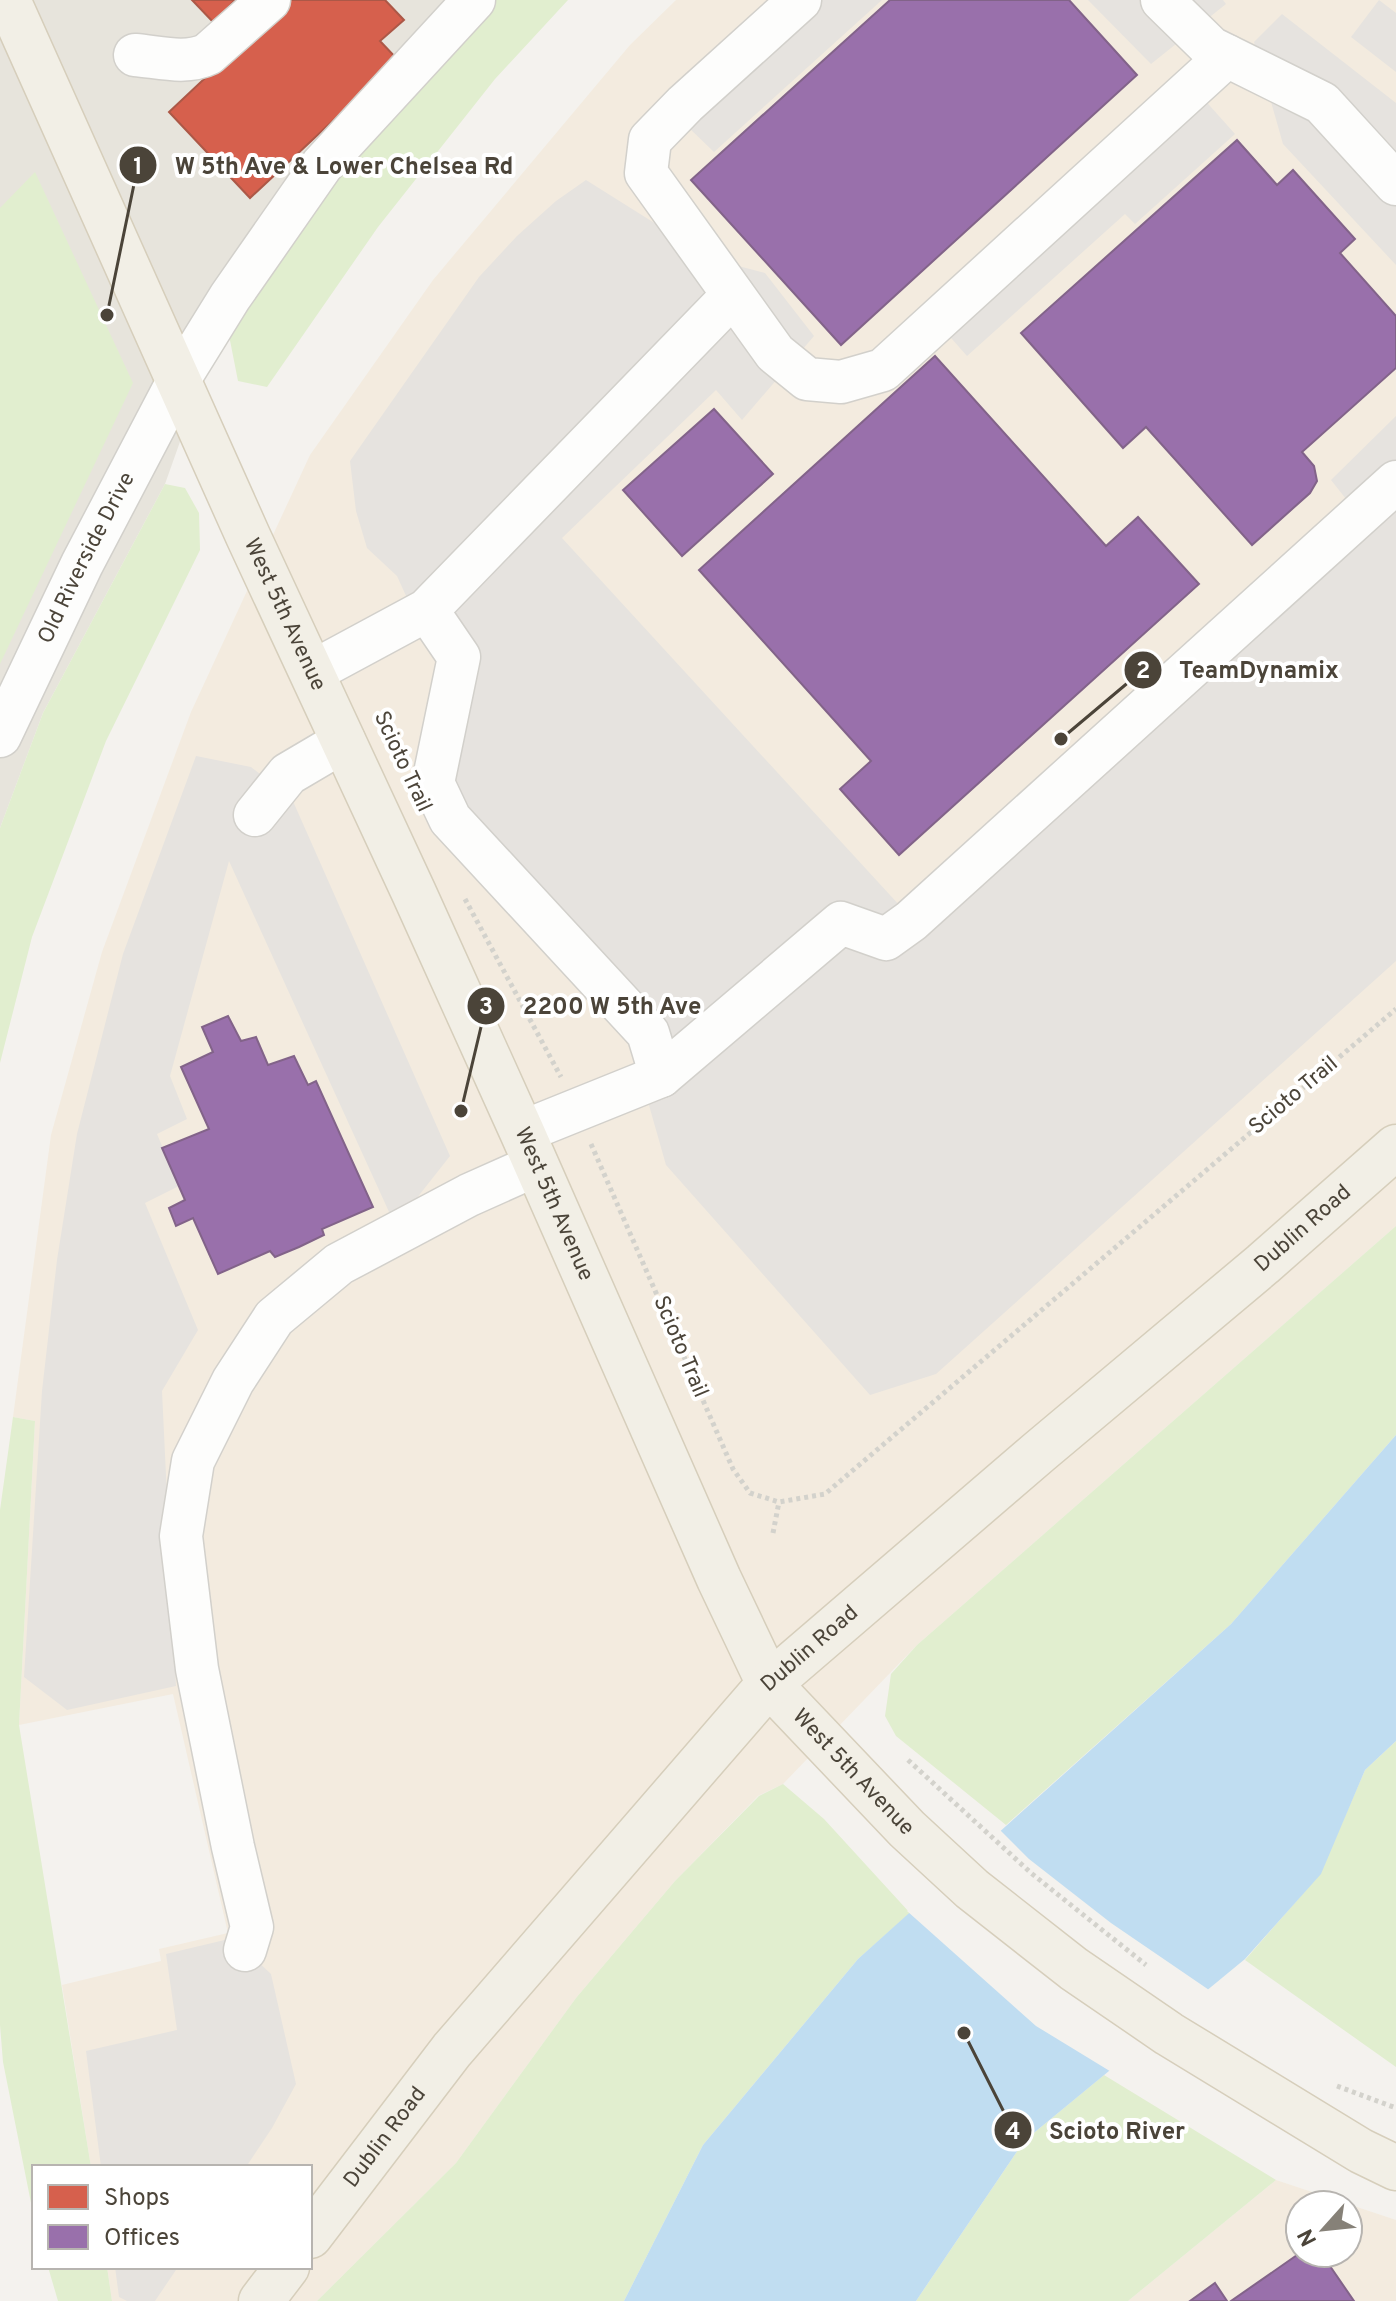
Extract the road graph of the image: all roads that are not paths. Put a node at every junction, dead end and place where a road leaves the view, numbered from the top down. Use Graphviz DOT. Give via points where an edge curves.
graph roads {
  1 [pos="8,0"];
  2 [pos="269,0"];
  3 [pos="474,0"];
  4 [pos="800,0"];
  5 [pos="1162,0"];
  6 [pos="135,55"];
  7 [pos="1227,56"];
  8 [pos="1396,184"];
  9 [pos="733,295"];
  10 [pos="178,381"];
  11 [pos="1396,482"];
  12 [pos="427,610"];
  13 [pos="312,672"];
  14 [pos="0,736"];
  15 [pos="344,741"];
  16 [pos="255,815"];
  17 [pos="661,1076"];
  18 [pos="1396,1147"];
  19 [pos="529,1148"];
  20 [pos="769,1684"];
  21 [pos="245,1950"];
  22 [pos="1396,2168"];
  23 [pos="312,2233"];
  24 [pos="285,2269"];
  25 [pos="261,2301"];
  1 -- 10 [label="main road, West 5th Avenue"];
  2 -- 6 [label="street" via="199,59"];
  3 -- 10 [label="street, Old Riverside Drive" via="322,165"];
  4 -- 9 [label="street" via="650,140 646,173"];
  5 -- 7 [label="street" via="1211,48"];
  7 -- 8 [label="street" via="1322,103"];
  7 -- 9 [label="street" via="883,370 841,382 807,379 775,353"];
  9 -- 12 [label="street"];
  10 -- 13 [label="main road, West 5th Avenue"];
  10 -- 14 [label="street, Old Riverside Drive"];
  11 -- 17 [label="street" via="911,921 886,939 841,923"];
  12 -- 13 [label="street"];
  12 -- 17 [label="street" via="459,657 433,783 450,819 648,1033"];
  13 -- 15 [label="main road, West 5th Avenue"];
  15 -- 16 [label="street" via="288,774"];
  15 -- 19 [label="main road, West 5th Avenue"];
  17 -- 19 [label="street" via="576,1111"];
  18 -- 20 [label="main road, Dublin Road"];
  19 -- 20 [label="main road, West 5th Avenue"];
  19 -- 21 [label="street" via="469,1195 339,1264 274,1318 233,1381 193,1461 181,1536 197,1669 252,1927"];
  20 -- 22 [label="main road, West 5th Avenue" via="907,1829 972,1889 1074,1969 1169,2034"];
  20 -- 23 [label="main road, Dublin Road" via="452,2050"];
  24 -- 25 [label="main road"];
}
